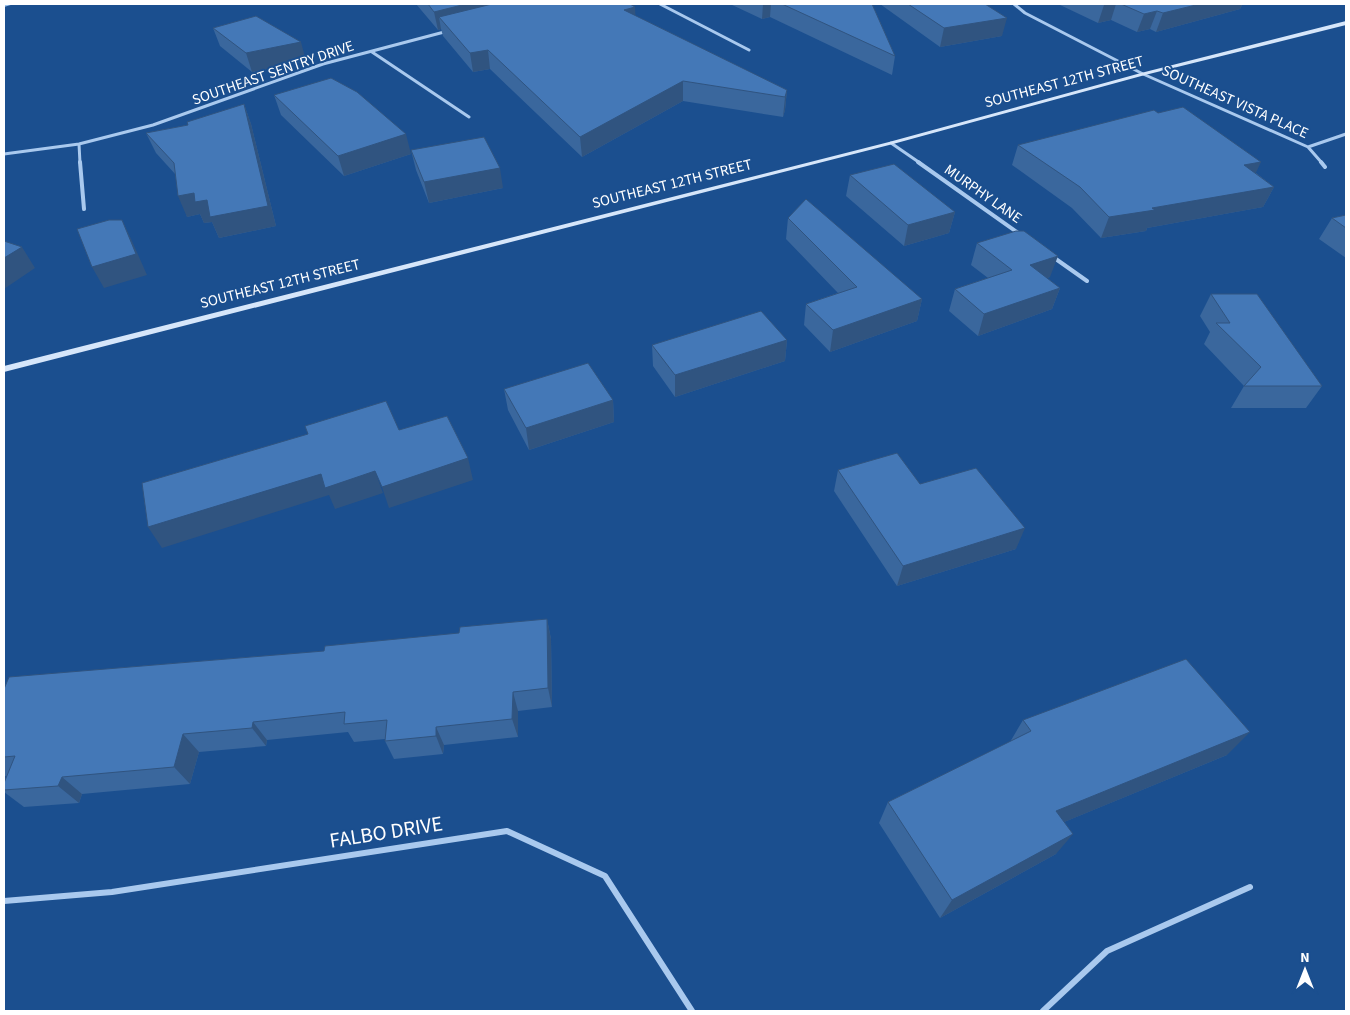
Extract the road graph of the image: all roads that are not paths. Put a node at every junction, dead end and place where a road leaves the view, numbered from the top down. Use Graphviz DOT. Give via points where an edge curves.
graph roads {
  1 [pos="660,4"];
  2 [pos="1014,4"];
  3 [pos="1346,23"];
  4 [pos="455,29"];
  5 [pos="749,50"];
  6 [pos="372,52"];
  7 [pos="1143,74"];
  8 [pos="469,117"];
  9 [pos="1346,134"];
  10 [pos="891,142"];
  11 [pos="79,144"];
  12 [pos="1308,147"];
  13 [pos="4,154"];
  14 [pos="1325,167"];
  15 [pos="84,209"];
  16 [pos="1024,237"];
  17 [pos="1048,254"];
  18 [pos="1087,281"];
  19 [pos="4,369"];
  20 [pos="1250,887"];
  21 [pos="4,901"];
  22 [pos="692,1011"];
  23 [pos="1043,1011"];
  1 -- 5 [label="street"];
  2 -- 7 [label="street, SOUTHEAST VISTA PLACE"];
  3 -- 7 [label="main road, SOUTHEAST 12TH STREET"];
  4 -- 6 [label="street, SOUTHEAST SENTRY DRIVE"];
  6 -- 8 [label="street"];
  6 -- 11 [label="street, SOUTHEAST SENTRY DRIVE" via="323,64 153,125"];
  7 -- 10 [label="main road, SOUTHEAST 12TH STREET"];
  7 -- 12 [label="street, SOUTHEAST VISTA PLACE"];
  9 -- 12 [label="street, SOUTHEAST VISTA PLACE"];
  10 -- 16 [label="street, MURPHY LANE"];
  10 -- 19 [label="main road, SOUTHEAST 12TH STREET"];
  11 -- 13 [label="street, SOUTHEAST SENTRY DRIVE"];
  11 -- 15 [label="street"];
  12 -- 14 [label="street"];
  17 -- 18 [label="street"];
  20 -- 23 [label="street" via="1107,951"];
  21 -- 22 [label="street, FALBO DRIVE" via="112,892 507,831 604,876"];
}
